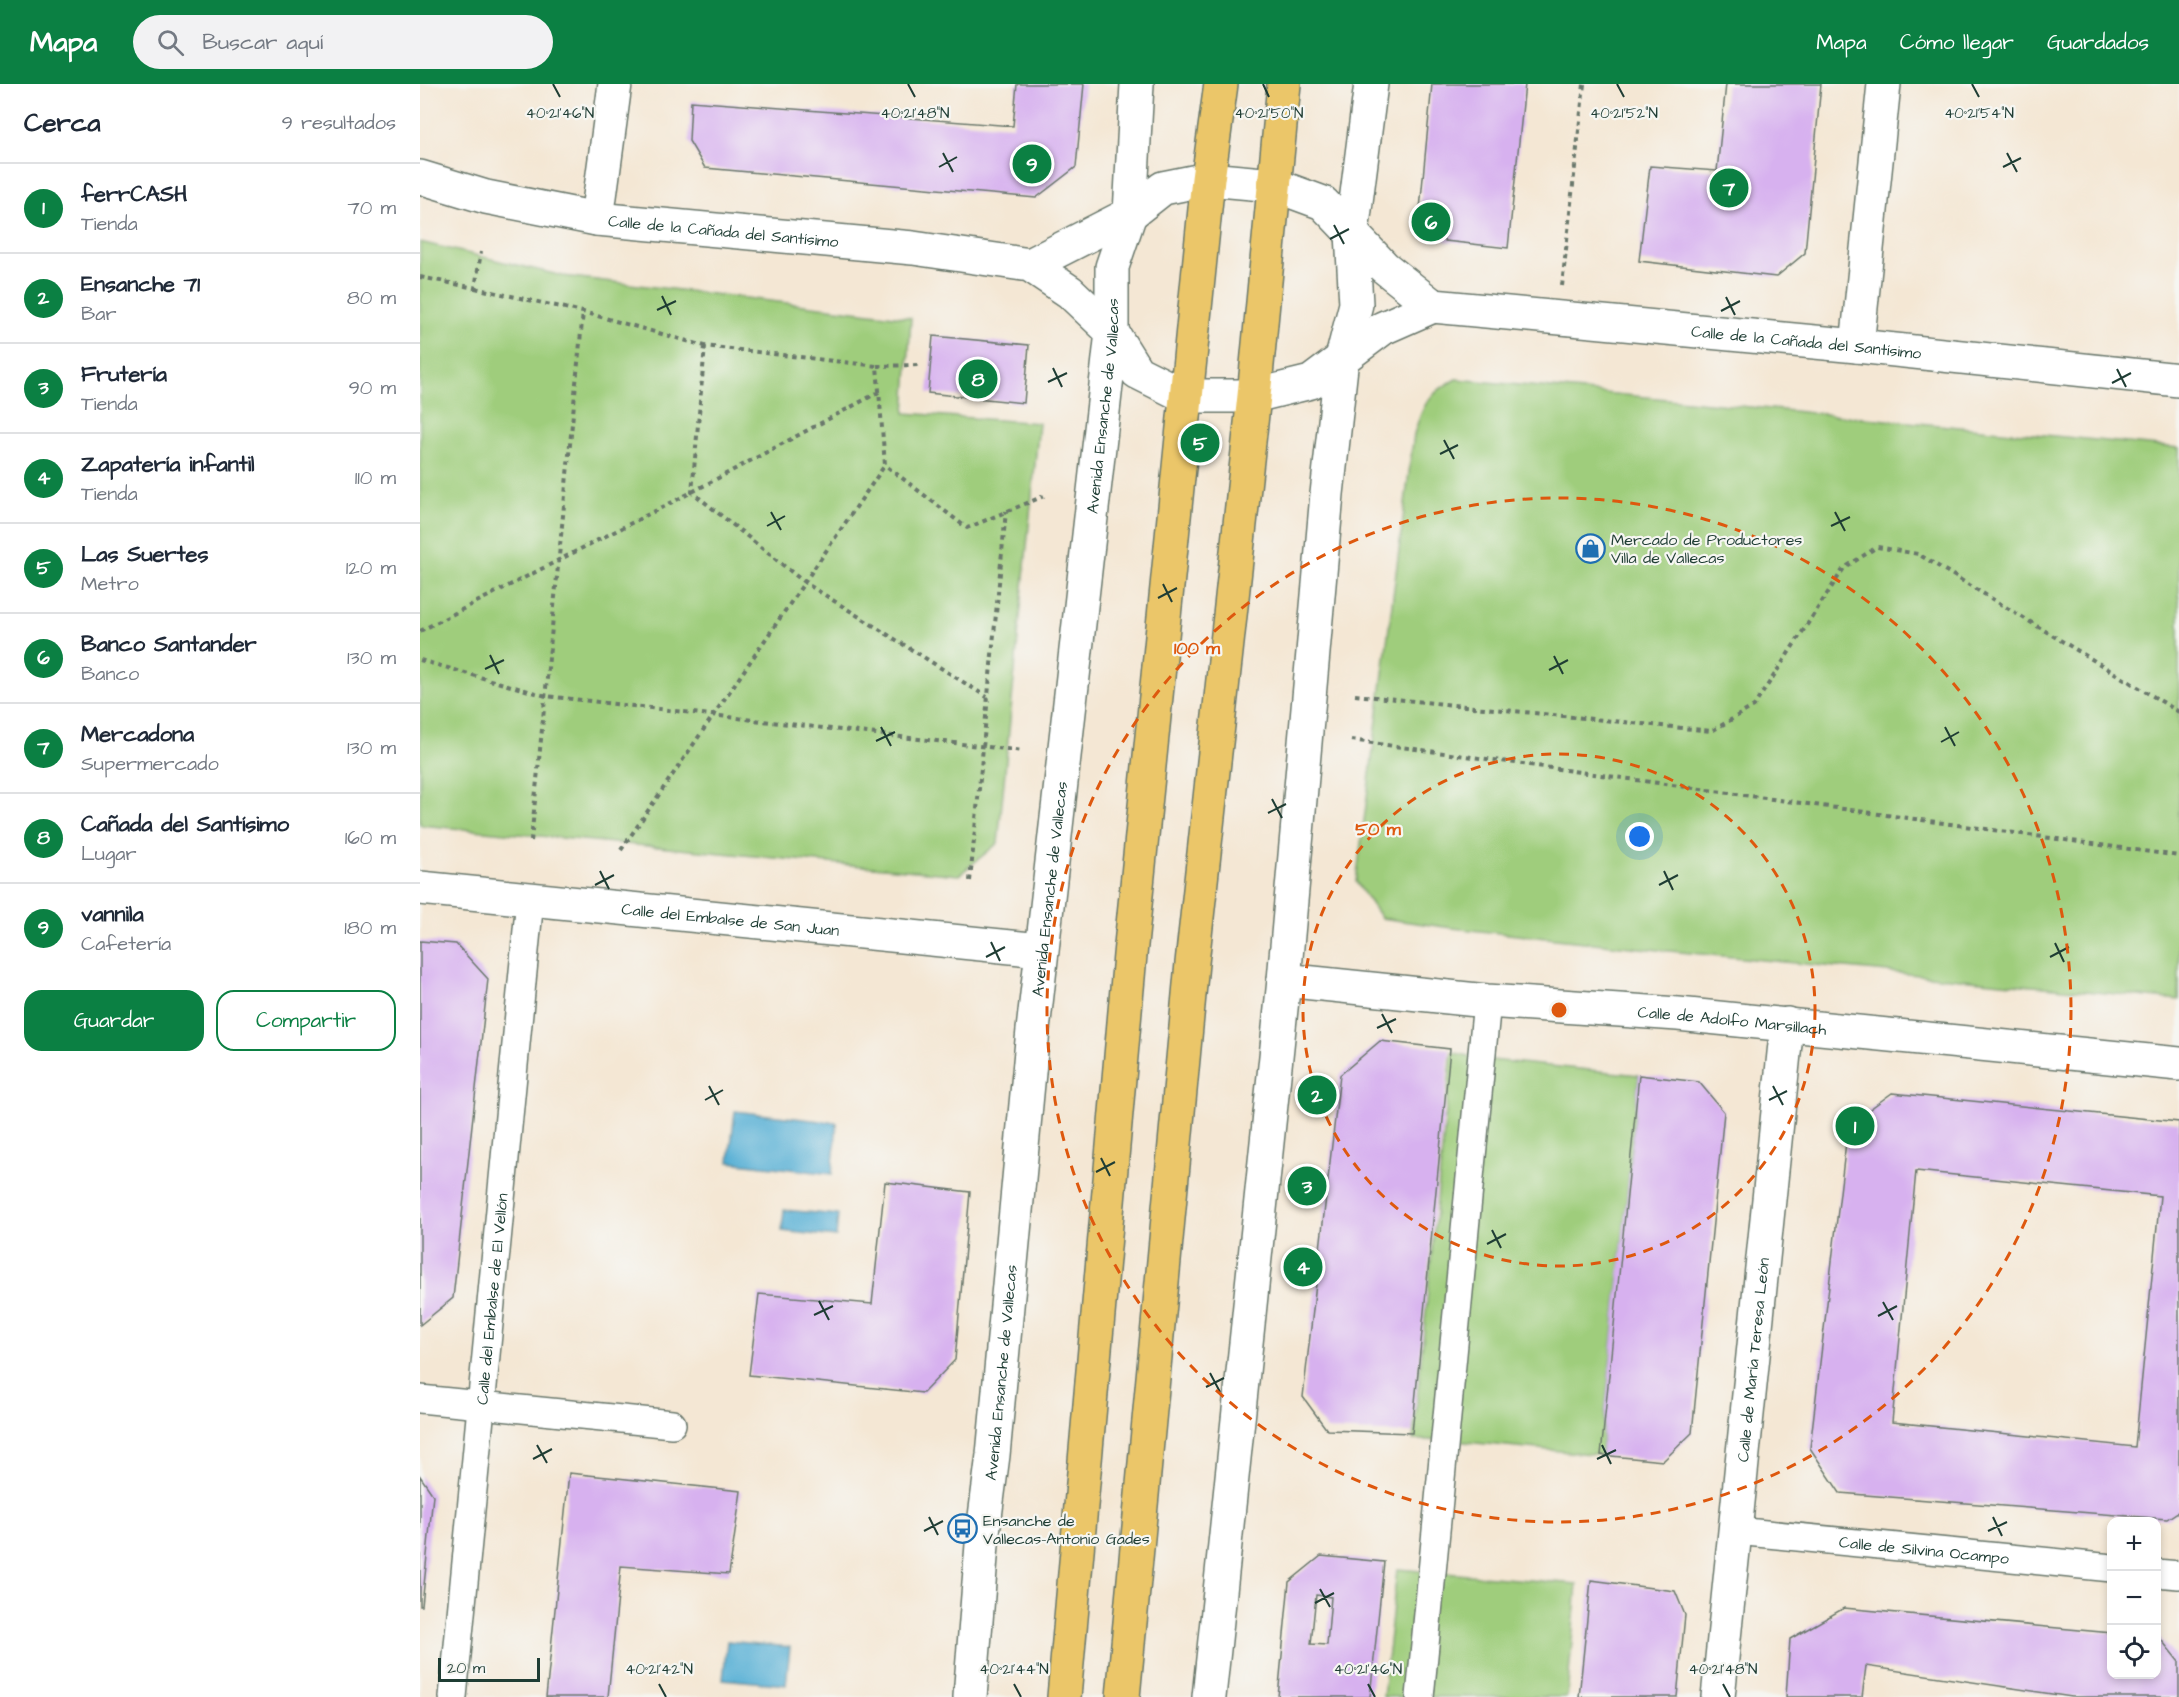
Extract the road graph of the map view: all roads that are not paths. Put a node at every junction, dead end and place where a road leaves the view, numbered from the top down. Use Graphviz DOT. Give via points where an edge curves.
graph roads {
  1 [pos="615,84"];
  2 [pos="1137,84"];
  3 [pos="1221,84"];
  4 [pos="1284,84"];
  5 [pos="1371,84"];
  6 [pos="1884,84"];
  7 [pos="420,177"];
  8 [pos="1208,179"];
  9 [pos="1274,185"];
  10 [pos="1130,214"];
  11 [pos="597,219"];
  12 [pos="1352,233"];
  13 [pos="1030,265"];
  14 [pos="1433,306"];
  15 [pos="1112,332"];
  16 [pos="1857,346"];
  17 [pos="1342,358"];
  18 [pos="2179,380"];
  19 [pos="1185,396"];
  20 [pos="1254,396"];
  21 [pos="420,888"];
  22 [pos="530,899"];
  23 [pos="1041,950"];
  24 [pos="1284,980"];
  25 [pos="1486,1001"];
  26 [pos="1787,1024"];
  27 [pos="2179,1064"];
  28 [pos="420,1399"];
  29 [pos="481,1405"];
  30 [pos="672,1424"];
  31 [pos="1736,1531"];
  32 [pos="2107,1568"];
  33 [pos="2161,1573"];
  34 [pos="2179,1575"];
  35 [pos="453,1697"];
  36 [pos="970,1697"];
  37 [pos="1064,1697"];
  38 [pos="1123,1697"];
  39 [pos="1209,1697"];
  40 [pos="1420,1697"];
  41 [pos="1718,1697"];
  1 -- 11 [label="street"];
  2 -- 10 [label="street, Avenida Ensanche de Vallecas"];
  3 -- 8 [label="main road"];
  4 -- 9 [label="main road"];
  5 -- 12 [label="street"];
  6 -- 16 [label="street"];
  7 -- 11 [label="street, Calle de la Cañada del Santísimo" via="486,197"];
  8 -- 9 [label="street"];
  8 -- 10 [label="street" via="1163,188"];
  8 -- 19 [label="main road"];
  9 -- 12 [label="street" via="1323,203"];
  9 -- 20 [label="main road"];
  10 -- 13 [label="street"];
  10 -- 15 [label="street, Avenida Ensanche de Vallecas" via="1112,267"];
  11 -- 13 [label="street, Calle de la Cañada del Santísimo" via="913,248"];
  12 -- 14 [label="street" via="1384,267"];
  12 -- 17 [label="street" via="1356,304"];
  13 -- 15 [label="street, Calle de la Cañada del Santísimo" via="1070,292"];
  14 -- 16 [label="street, Calle de la Cañada del Santísimo"];
  14 -- 17 [label="street, Calle de la Cañada del Santísimo" via="1383,328"];
  15 -- 19 [label="street, Calle de la Cañada del Santísimo" via="1137,372"];
  15 -- 23 [label="street, Avenida Ensanche de Vallecas"];
  16 -- 18 [label="street, Calle de la Cañada del Santísimo"];
  17 -- 20 [label="street, Calle de la Cañada del Santísimo" via="1311,382"];
  17 -- 24 [label="street"];
  19 -- 20 [label="street, Calle de la Cañada del Santísimo"];
  19 -- 37 [label="main road"];
  20 -- 38 [label="main road" via="1191,975"];
  21 -- 22 [label="street, Calle del Embalse de San Juan"];
  22 -- 23 [label="street, Calle del Embalse de San Juan"];
  22 -- 29 [label="street, Calle del Embalse de El Vellón"];
  23 -- 36 [label="street, Avenida Ensanche de Vallecas"];
  24 -- 25 [label="street, Calle de Adolfo Marsillach"];
  24 -- 39 [label="street"];
  25 -- 26 [label="street, Calle de Adolfo Marsillach"];
  25 -- 40 [label="street"];
  26 -- 27 [label="street, Calle de Adolfo Marsillach"];
  26 -- 31 [label="street, Calle de María Teresa León"];
  28 -- 29 [label="street"];
  29 -- 30 [label="street"];
  29 -- 35 [label="street, Calle del Embalse de El Vellón"];
  31 -- 32 [label="street, Calle de Silvina Ocampo"];
  31 -- 41 [label="street, Calle de María Teresa León"];
  33 -- 34 [label="street"];
}
